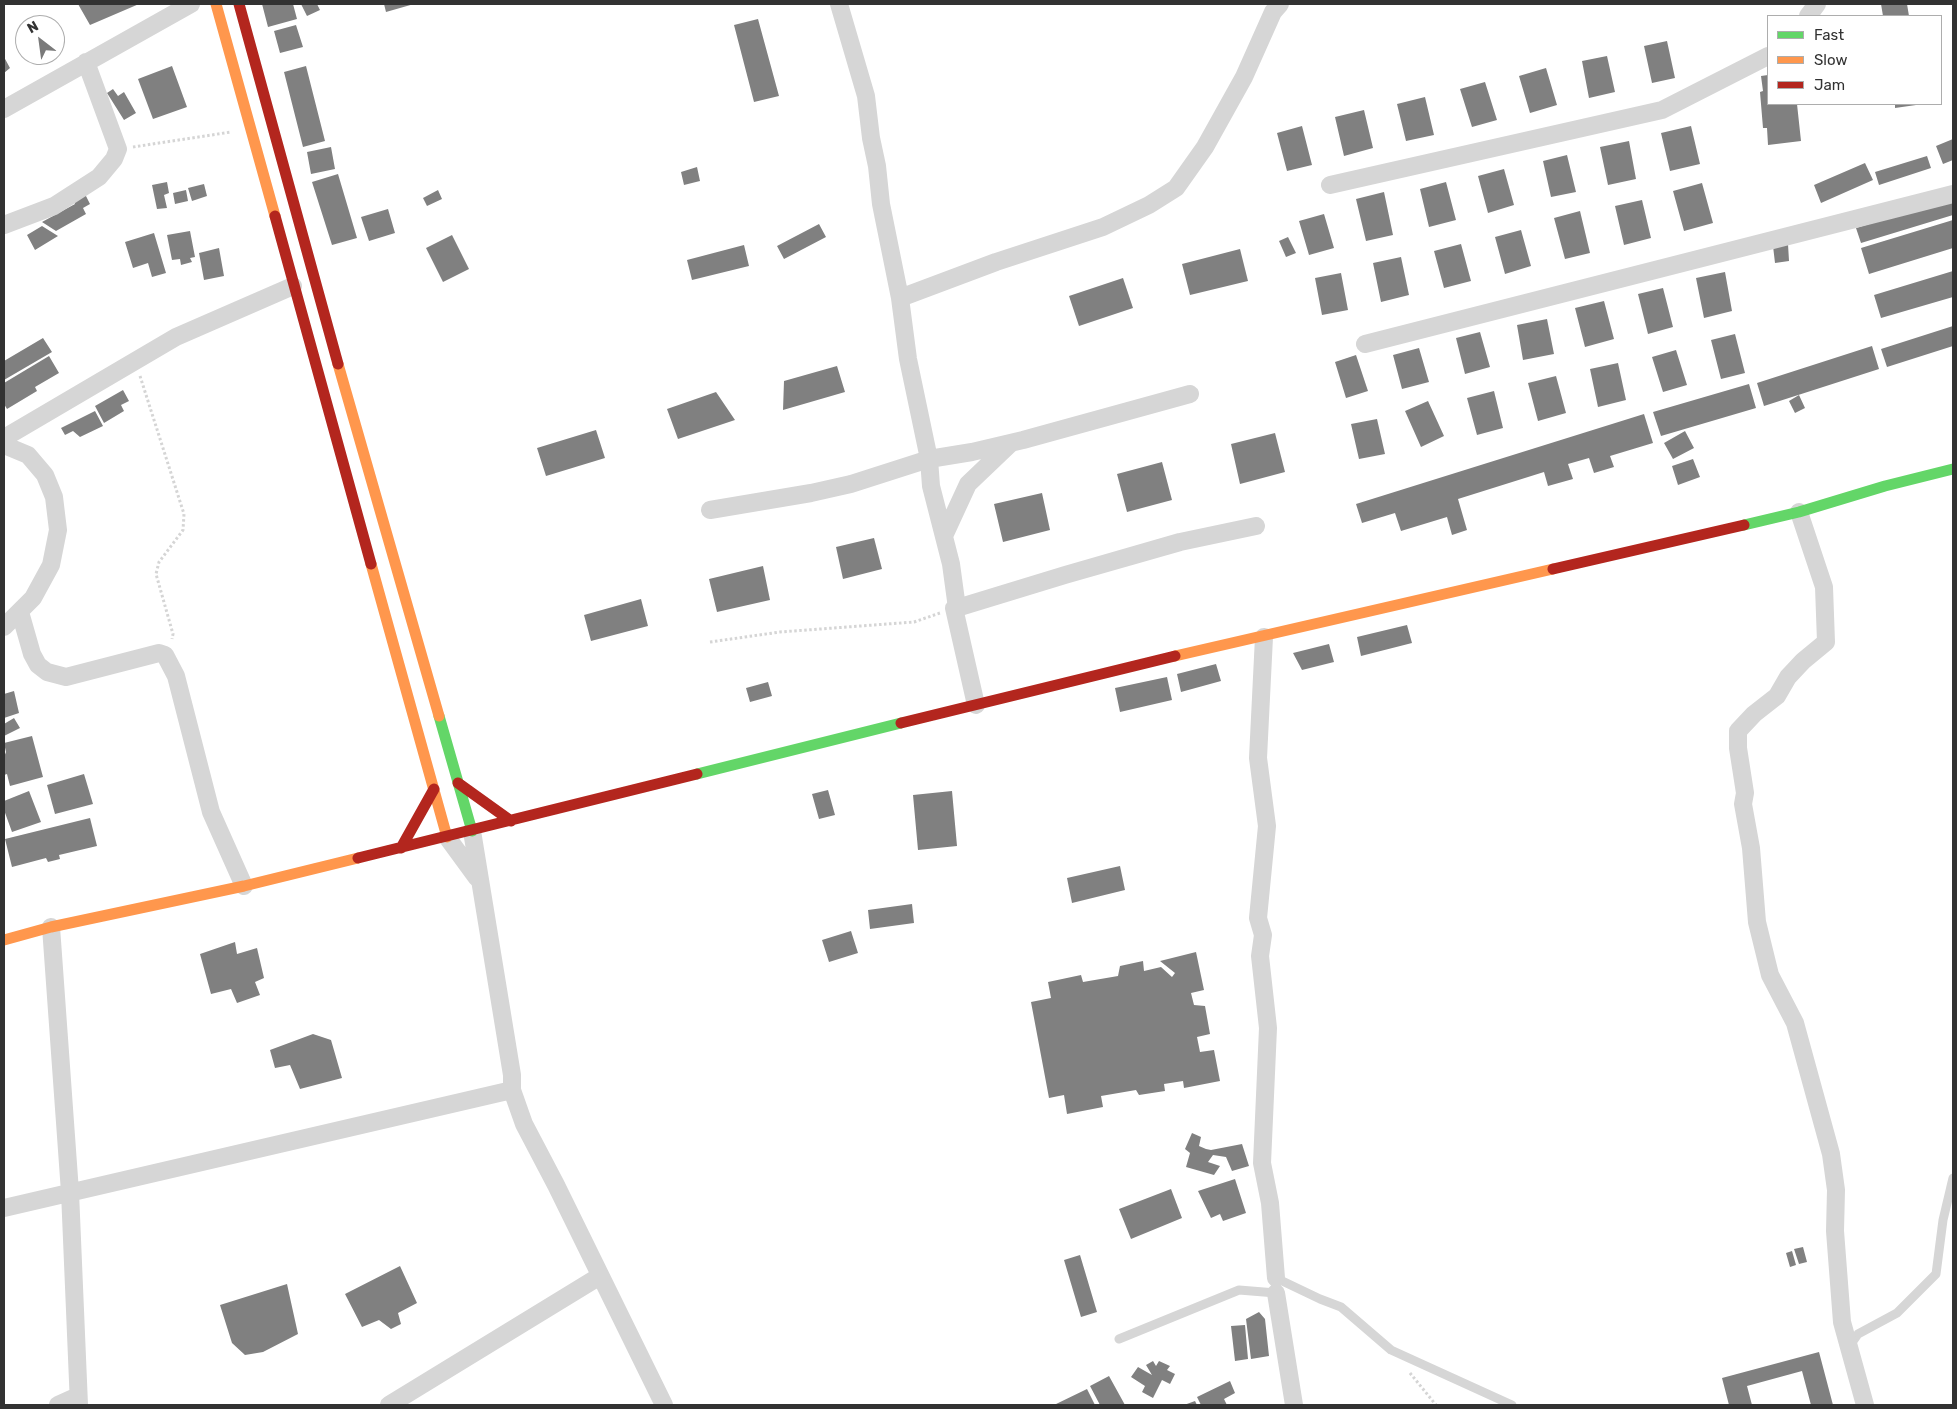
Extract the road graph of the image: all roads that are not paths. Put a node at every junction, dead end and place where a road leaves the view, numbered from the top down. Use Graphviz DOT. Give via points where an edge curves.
graph roads {
  1 [pos="191,4"];
  2 [pos="216,4"];
  3 [pos="239,4"];
  4 [pos="839,4"];
  5 [pos="1280,4"];
  6 [pos="1818,4"];
  7 [pos="1809,15"];
  8 [pos="1767,57"];
  9 [pos="86,62"];
  10 [pos="4,109"];
  11 [pos="1330,185"];
  12 [pos="1953,194"];
  13 [pos="4,225"];
  14 [pos="293,286"];
  15 [pos="900,298"];
  16 [pos="1366,344"];
  17 [pos="1190,394"];
  18 [pos="349,402"];
  19 [pos="328,410"];
  20 [pos="4,438"];
  21 [pos="1013,442"];
  22 [pos="4,445"];
  23 [pos="929,459"];
  24 [pos="1953,469"];
  25 [pos="710,510"];
  26 [pos="1799,512"];
  27 [pos="1256,526"];
  28 [pos="944,536"];
  29 [pos="956,608"];
  30 [pos="20,612"];
  31 [pos="4,627"];
  32 [pos="1264,637"];
  33 [pos="976,705"];
  34 [pos="458,783"];
  35 [pos="434,789"];
  36 [pos="511,822"];
  37 [pos="472,831"];
  38 [pos="447,838"];
  39 [pos="400,848"];
  40 [pos="479,881"];
  41 [pos="244,886"];
  42 [pos="51,927"];
  43 [pos="4,940"];
  44 [pos="512,1090"];
  45 [pos="1953,1178"];
  46 [pos="70,1192"];
  47 [pos="4,1208"];
  48 [pos="600,1276"];
  49 [pos="1276,1286"];
  50 [pos="1119,1339"];
  51 [pos="1849,1347"];
  52 [pos="78,1401"];
  53 [pos="58,1405"];
  54 [pos="390,1405"];
  55 [pos="664,1405"];
  56 [pos="1294,1405"];
  57 [pos="1512,1405"];
  58 [pos="1865,1405"];
  1 -- 9 [label="street"];
  2 -- 14 [label="main road"];
  3 -- 18 [label="main road"];
  4 -- 15 [label="street" via="866,96 881,204"];
  5 -- 15 [label="street" via="1205,147 1176,188 1149,206 1103,227"];
  6 -- 7 [label="street"];
  8 -- 11 [label="street" via="1662,110"];
  9 -- 10 [label="street"];
  9 -- 13 [label="street" via="118,149 114,159 99,177 54,206"];
  12 -- 16 [label="street"];
  14 -- 19 [label="main road"];
  14 -- 20 [label="street" via="176,337"];
  15 -- 23 [label="street" via="908,359"];
  17 -- 21 [label="street"];
  18 -- 19 [label="main road"];
  18 -- 34 [label="main road"];
  19 -- 35 [label="main road"];
  21 -- 23 [label="street"];
  21 -- 28 [label="street" via="968,484"];
  22 -- 30 [label="street" via="28,455 45,475 54,497 58,530 50,565 32,598"];
  23 -- 25 [label="street" via="851,484"];
  23 -- 28 [label="street" via="931,486"];
  24 -- 26 [label="main road"];
  26 -- 32 [label="main road"];
  26 -- 51 [label="street" via="1824,587 1826,642 1793,672 1777,696 1738,730 1738,748 1746,793 1743,804 1751,848 1757,922 1770,975 1795,1022 1831,1154 1836,1190 1834,1231 1842,1322"];
  27 -- 29 [label="street" via="1180,542"];
  28 -- 29 [label="street"];
  29 -- 33 [label="street"];
  30 -- 31 [label="street"];
  30 -- 41 [label="street" via="32,654 38,666 47,672 66,677 158,653 165,656 176,676 211,812"];
  32 -- 33 [label="main road"];
  32 -- 49 [label="street" via="1258,758 1267,826 1258,918 1264,935 1260,956 1268,1028 1262,1163 1270,1203"];
  33 -- 36 [label="main road"];
  34 -- 36 [label="main road"];
  34 -- 37 [label="main road"];
  35 -- 38 [label="main road"];
  35 -- 39 [label="main road"];
  36 -- 37 [label="main road"];
  37 -- 38 [label="main road"];
  37 -- 40 [label="street"];
  38 -- 39 [label="main road"];
  38 -- 40 [label="street"];
  39 -- 41 [label="main road"];
  40 -- 44 [label="street"];
  41 -- 42 [label="main road"];
  42 -- 43 [label="main road"];
  42 -- 46 [label="street"];
  44 -- 46 [label="street"];
  44 -- 48 [label="street" via="524,1124"];
  45 -- 51 [label="lane" via="1943,1220 1936,1274 1897,1313 1858,1334"];
  46 -- 47 [label="street"];
  46 -- 52 [label="street"];
  48 -- 54 [label="street"];
  48 -- 55 [label="street"];
  49 -- 50 [label="lane" via="1239,1290"];
  49 -- 56 [label="street"];
  49 -- 57 [label="lane" via="1341,1307 1391,1350"];
  51 -- 58 [label="street"];
  52 -- 53 [label="street"];
}
